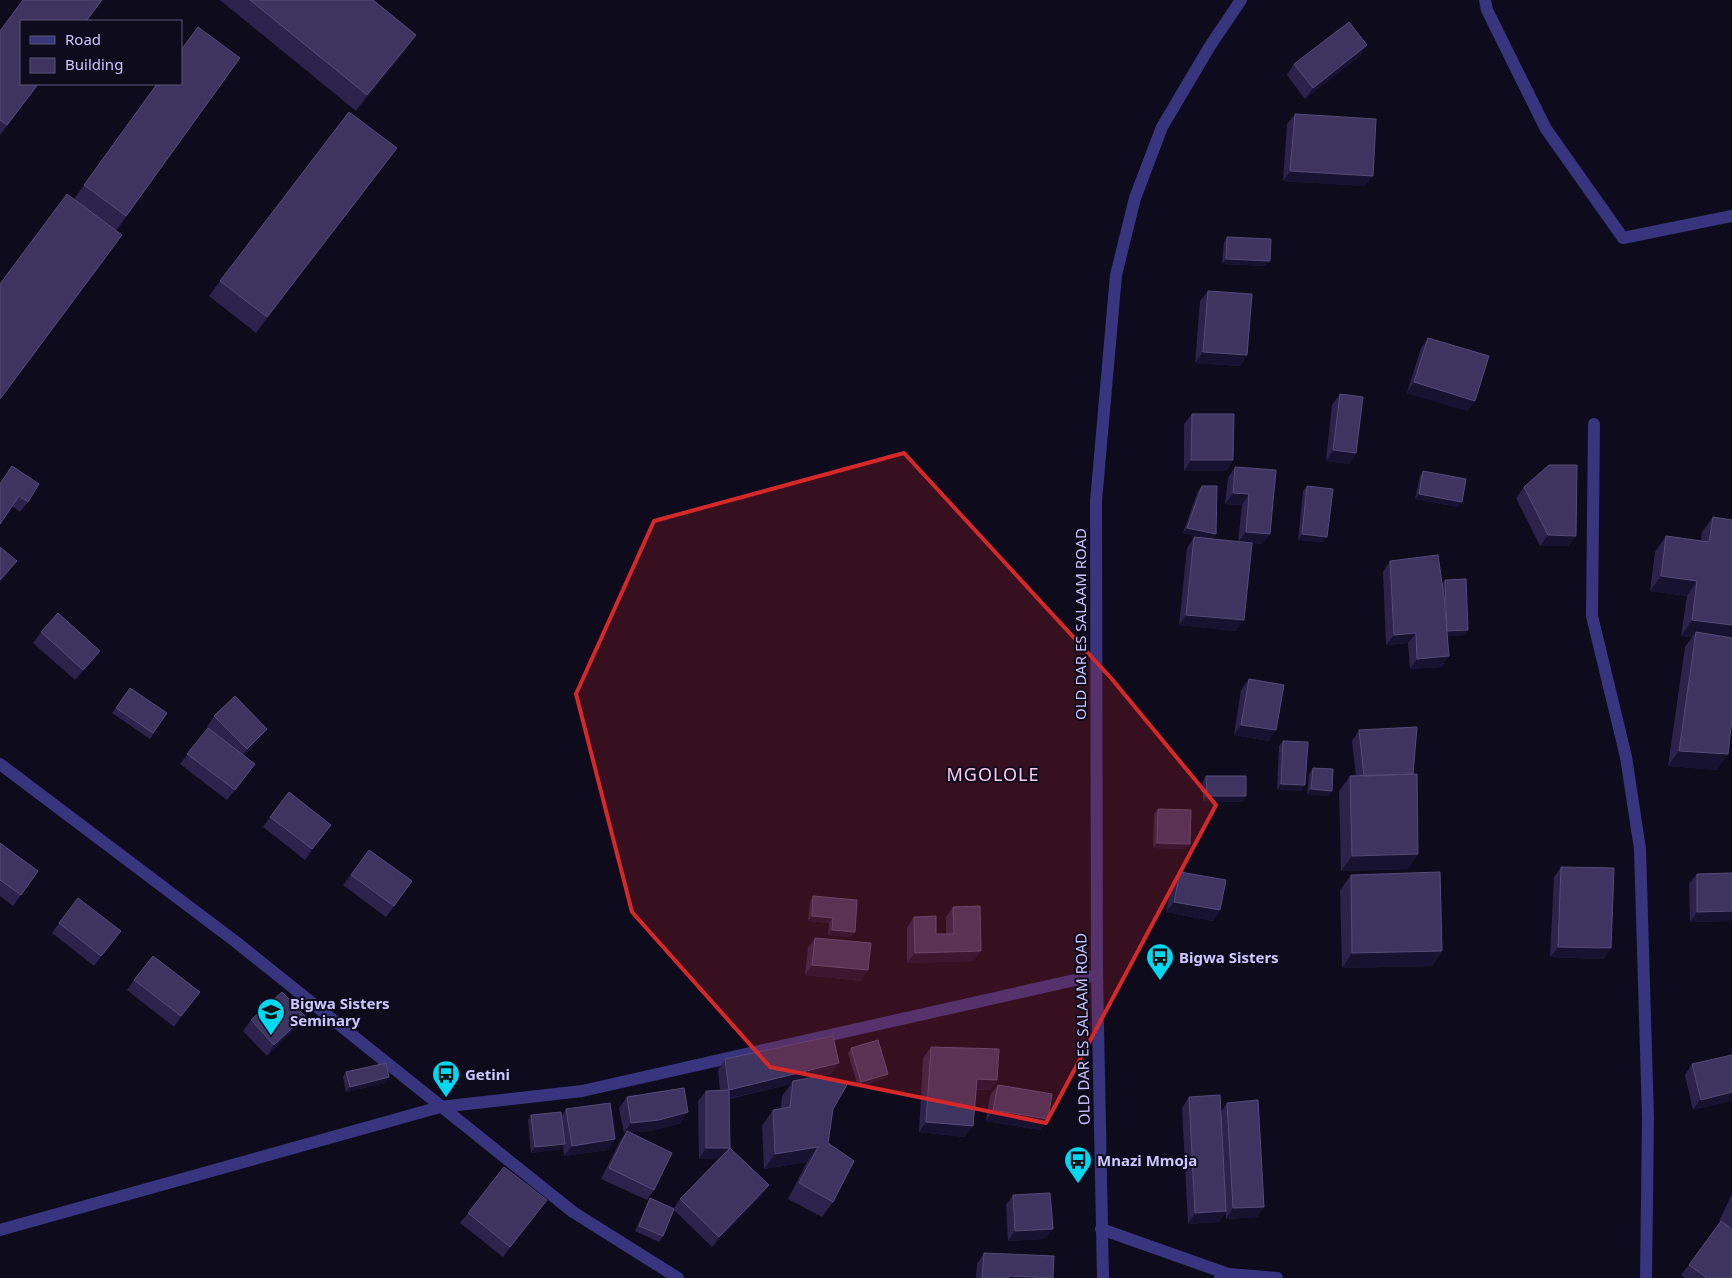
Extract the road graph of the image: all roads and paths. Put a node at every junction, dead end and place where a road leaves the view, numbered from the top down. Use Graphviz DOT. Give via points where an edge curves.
graph roads {
  1 [pos="1242,0"];
  2 [pos="1485,0"];
  3 [pos="1732,216"];
  4 [pos="1594,424"];
  5 [pos="0,764"];
  6 [pos="1097,975"];
  7 [pos="440,1107"];
  8 [pos="0,1230"];
  9 [pos="1101,1230"];
  10 [pos="1224,1276"];
  11 [pos="678,1278"];
  12 [pos="1103,1278"];
  13 [pos="1277,1278"];
  14 [pos="1646,1278"];
  1 -- 6 [label="street, OLD DAR ES SALAAM ROAD" via="1210,46 1162,127 1135,198 1116,275 1096,501"];
  2 -- 3 [label="street" via="1546,129 1623,238"];
  4 -- 14 [label="street" via="1592,616 1626,757 1640,850 1648,1118"];
  5 -- 7 [label="street" via="236,942"];
  6 -- 7 [label="street" via="582,1091"];
  6 -- 9 [label="street, OLD DAR ES SALAAM ROAD"];
  7 -- 8 [label="street"];
  7 -- 11 [label="street" via="573,1212"];
  9 -- 10 [label="street"];
  9 -- 12 [label="street, OLD DAR ES SALAAM ROAD"];
  10 -- 13 [label="street"];
}
